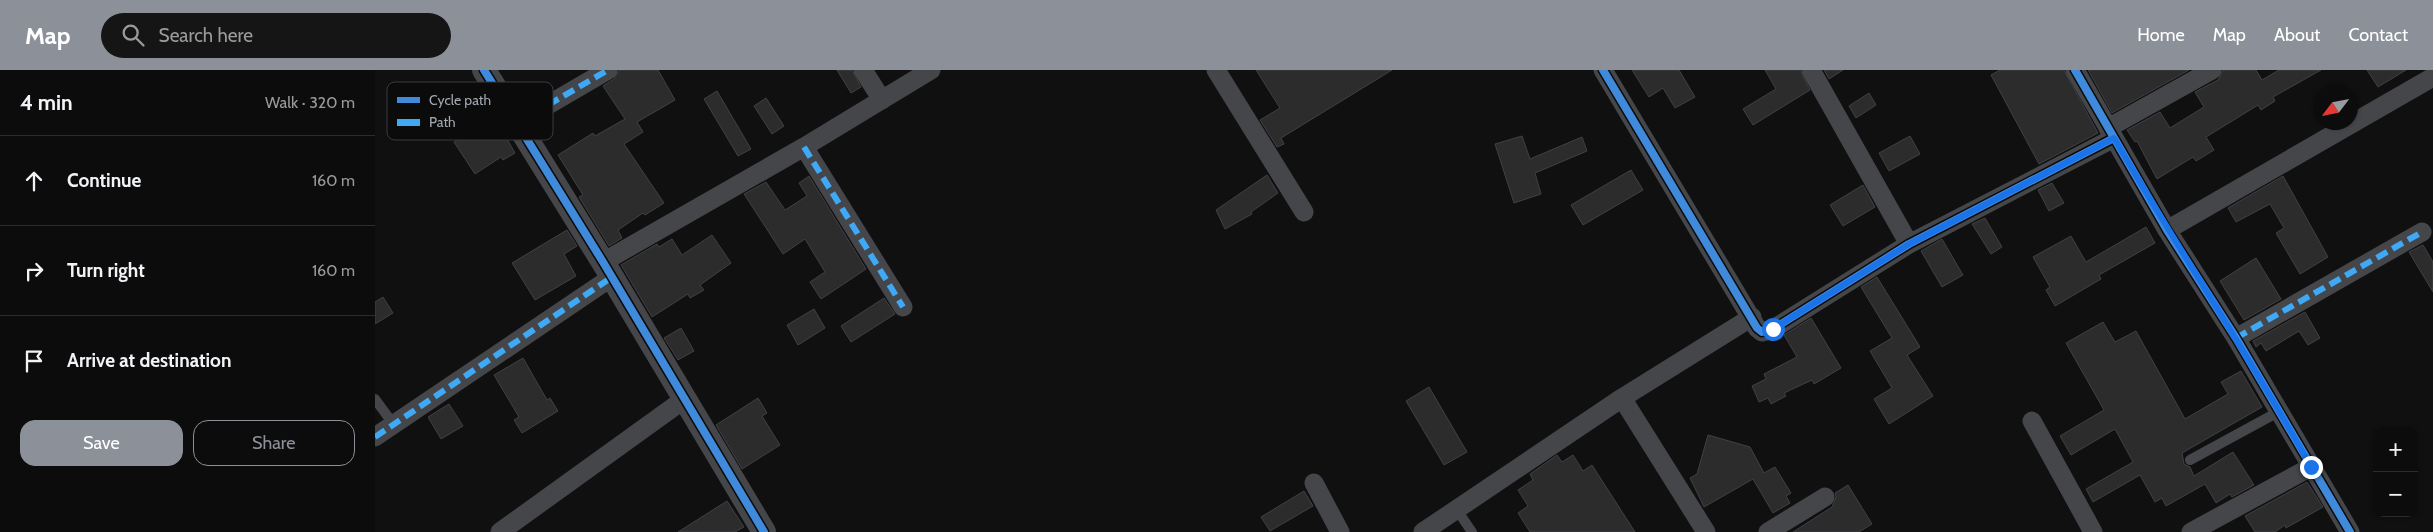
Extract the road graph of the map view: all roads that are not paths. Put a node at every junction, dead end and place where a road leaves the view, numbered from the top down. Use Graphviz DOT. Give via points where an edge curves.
graph roads {
  1 [pos="484,70"];
  2 [pos="608,70"];
  3 [pos="863,70"];
  4 [pos="931,70"];
  5 [pos="1216,70"];
  6 [pos="1603,70"];
  7 [pos="1811,70"];
  8 [pos="2075,70"];
  9 [pos="2212,70"];
  10 [pos="2433,77"];
  11 [pos="491,82"];
  12 [pos="882,100"];
  13 [pos="553,102"];
  14 [pos="2111,133"];
  15 [pos="528,140"];
  16 [pos="804,147"];
  17 [pos="1304,212"];
  18 [pos="2167,230"];
  19 [pos="2421,232"];
  20 [pos="1909,244"];
  21 [pos="608,269"];
  22 [pos="903,307"];
  23 [pos="1752,317"];
  24 [pos="2236,338"];
  25 [pos="686,398"];
  26 [pos="1622,398"];
  27 [pos="375,399"];
  28 [pos="2280,411"];
  29 [pos="2032,420"];
  30 [pos="394,425"];
  31 [pos="375,436"];
  32 [pos="2190,460"];
  33 [pos="2311,467"];
  34 [pos="1315,484"];
  35 [pos="1825,497"];
  36 [pos="1457,510"];
  37 [pos="500,532"];
  38 [pos="764,532"];
  39 [pos="1340,532"];
  40 [pos="1423,532"];
  41 [pos="1472,532"];
  42 [pos="1706,532"];
  43 [pos="1768,532"];
  44 [pos="2093,532"];
  45 [pos="2191,532"];
  46 [pos="2350,532"];
  1 -- 11 [label="street"];
  2 -- 13 [label="street"];
  3 -- 12 [label="street"];
  4 -- 12 [label="street"];
  5 -- 17 [label="street"];
  6 -- 23 [label="street"];
  7 -- 20 [label="street"];
  8 -- 14 [label="street"];
  9 -- 14 [label="street"];
  10 -- 18 [label="street"];
  12 -- 16 [label="street"];
  14 -- 18 [label="street"];
  14 -- 20 [label="street"];
  15 -- 21 [label="street"];
  16 -- 21 [label="street"];
  16 -- 22 [label="street"];
  18 -- 24 [label="street"];
  19 -- 24 [label="street"];
  20 -- 23 [label="street" via="1773,329 1762,332"];
  21 -- 25 [label="street"];
  21 -- 30 [label="street"];
  23 -- 26 [label="street"];
  24 -- 28 [label="street"];
  25 -- 37 [label="street"];
  25 -- 38 [label="street"];
  26 -- 36 [label="street"];
  26 -- 42 [label="street"];
  27 -- 30 [label="lane"];
  28 -- 32 [label="lane"];
  28 -- 33 [label="street"];
  29 -- 44 [label="street"];
  30 -- 31 [label="street"];
  33 -- 45 [label="street"];
  33 -- 46 [label="street"];
  34 -- 39 [label="street"];
  35 -- 43 [label="street"];
  36 -- 40 [label="street"];
  36 -- 41 [label="lane"];
}
